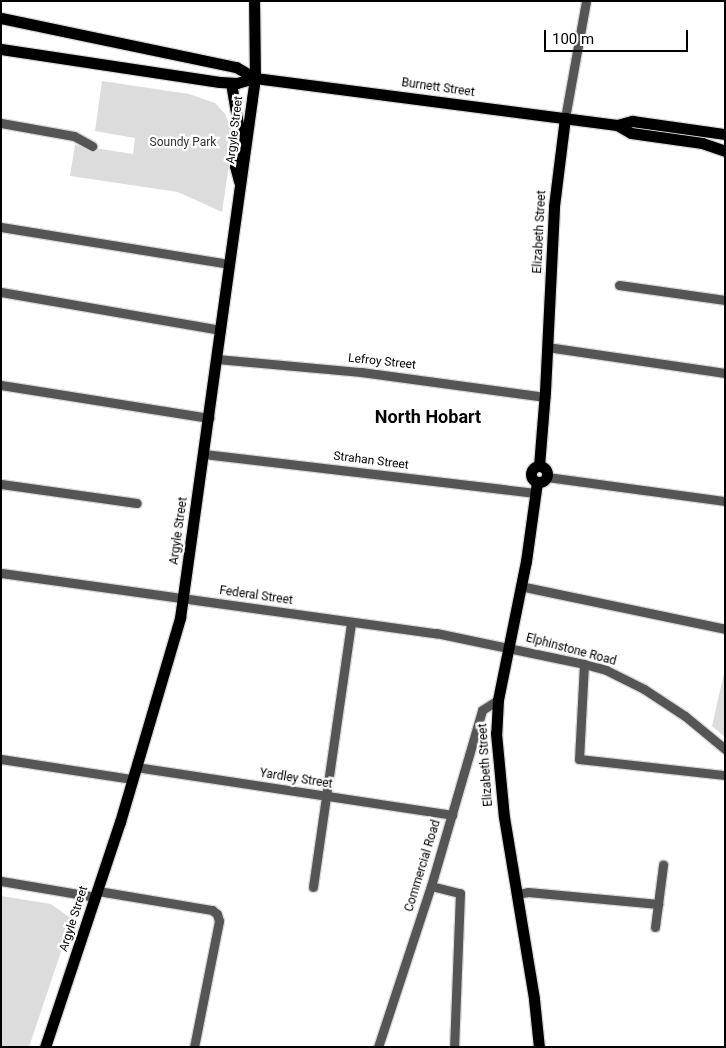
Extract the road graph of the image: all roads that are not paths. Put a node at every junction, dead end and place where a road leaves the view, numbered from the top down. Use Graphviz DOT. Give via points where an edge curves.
graph roads {
  1 [pos="254,1"];
  2 [pos="586,1"];
  3 [pos="1,18"];
  4 [pos="1,49"];
  5 [pos="255,78"];
  6 [pos="231,84"];
  7 [pos="565,118"];
  8 [pos="1,123"];
  9 [pos="617,125"];
  10 [pos="725,134"];
  11 [pos="92,146"];
  12 [pos="725,151"];
  13 [pos="241,188"];
  14 [pos="1,227"];
  15 [pos="230,264"];
  16 [pos="619,285"];
  17 [pos="1,292"];
  18 [pos="725,300"];
  19 [pos="221,330"];
  20 [pos="547,347"];
  21 [pos="216,359"];
  22 [pos="725,373"];
  23 [pos="1,385"];
  24 [pos="545,397"];
  25 [pos="209,418"];
  26 [pos="204,454"];
  27 [pos="1,484"];
  28 [pos="540,484"];
  29 [pos="725,501"];
  30 [pos="137,503"];
  31 [pos="1,573"];
  32 [pos="520,586"];
  33 [pos="183,599"];
  34 [pos="351,623"];
  35 [pos="725,628"];
  36 [pos="508,647"];
  37 [pos="584,664"];
  38 [pos="498,700"];
  39 [pos="725,749"];
  40 [pos="1,759"];
  41 [pos="136,767"];
  42 [pos="725,775"];
  43 [pos="132,779"];
  44 [pos="326,796"];
  45 [pos="452,815"];
  46 [pos="663,865"];
  47 [pos="1,881"];
  48 [pos="431,886"];
  49 [pos="313,887"];
  50 [pos="97,894"];
  51 [pos="516,894"];
  52 [pos="658,904"];
  53 [pos="655,927"];
  54 [pos="45,1047"];
  55 [pos="194,1047"];
  56 [pos="378,1047"];
  57 [pos="454,1047"];
  58 [pos="539,1047"];
  1 -- 5 [label="main road, Argyle Street"];
  2 -- 7 [label="street, Elizabeth Street"];
  3 -- 5 [label="main road, Burnett Street" via="236,67"];
  4 -- 6 [label="main road, Burnett Street"];
  5 -- 6 [label="main road, Burnett Street"];
  5 -- 7 [label="main road, Burnett Street"];
  5 -- 13 [label="main road, Argyle Street"];
  6 -- 13 [label="main road" via="238,124 235,166"];
  7 -- 9 [label="main road, Burnett Street"];
  7 -- 20 [label="main road, Elizabeth Street" via="554,206"];
  8 -- 11 [label="street" via="74,136"];
  9 -- 10 [label="main road, Burnett Street" via="632,121"];
  9 -- 12 [label="main road, Burnett Street" via="631,133 693,141"];
  13 -- 15 [label="main road, Argyle Street"];
  14 -- 15 [label="street"];
  15 -- 19 [label="main road, Argyle Street"];
  16 -- 18 [label="street"];
  17 -- 19 [label="street"];
  19 -- 21 [label="main road, Argyle Street"];
  20 -- 22 [label="street"];
  20 -- 24 [label="main road, Elizabeth Street"];
  21 -- 24 [label="street, Lefroy Street" via="360,372"];
  21 -- 25 [label="main road, Argyle Street"];
  23 -- 25 [label="street"];
  24 -- 28 [label="main road, Elizabeth Street" via="539,466 531,472 533,479"];
  25 -- 26 [label="main road, Argyle Street"];
  26 -- 28 [label="street, Strahan Street"];
  26 -- 33 [label="main road, Argyle Street"];
  27 -- 30 [label="street"];
  28 -- 29 [label="street, Strahan Street"];
  28 -- 32 [label="main road, Elizabeth Street"];
  31 -- 33 [label="street, Federal Street"];
  32 -- 35 [label="street"];
  32 -- 36 [label="main road, Elizabeth Street"];
  33 -- 34 [label="street, Federal Street"];
  33 -- 41 [label="main road, Argyle Street" via="174,642"];
  34 -- 36 [label="street, Federal Street"];
  34 -- 44 [label="street"];
  36 -- 37 [label="street, Elphinstone Road"];
  36 -- 38 [label="main road, Elizabeth Street"];
  37 -- 39 [label="street, Elphinstone Road" via="606,670 644,689 685,716"];
  37 -- 42 [label="street" via="579,759"];
  38 -- 45 [label="street, Commercial Road" via="482,710"];
  38 -- 51 [label="main road, Elizabeth Street" via="496,733"];
  40 -- 43 [label="street"];
  41 -- 43 [label="main road, Argyle Street"];
  41 -- 44 [label="street, Yardley Street"];
  43 -- 50 [label="main road, Argyle Street"];
  44 -- 45 [label="street, Yardley Street"];
  44 -- 49 [label="street"];
  45 -- 48 [label="street, Commercial Road"];
  46 -- 52 [label="street"];
  47 -- 50 [label="street"];
  48 -- 56 [label="street, Commercial Road"];
  48 -- 57 [label="street" via="460,893"];
  50 -- 54 [label="main road, Argyle Street"];
  50 -- 55 [label="street" via="212,910 217,914"];
  51 -- 52 [label="street" via="528,892"];
  51 -- 58 [label="main road, Elizabeth Street"];
  52 -- 53 [label="street"];
}
